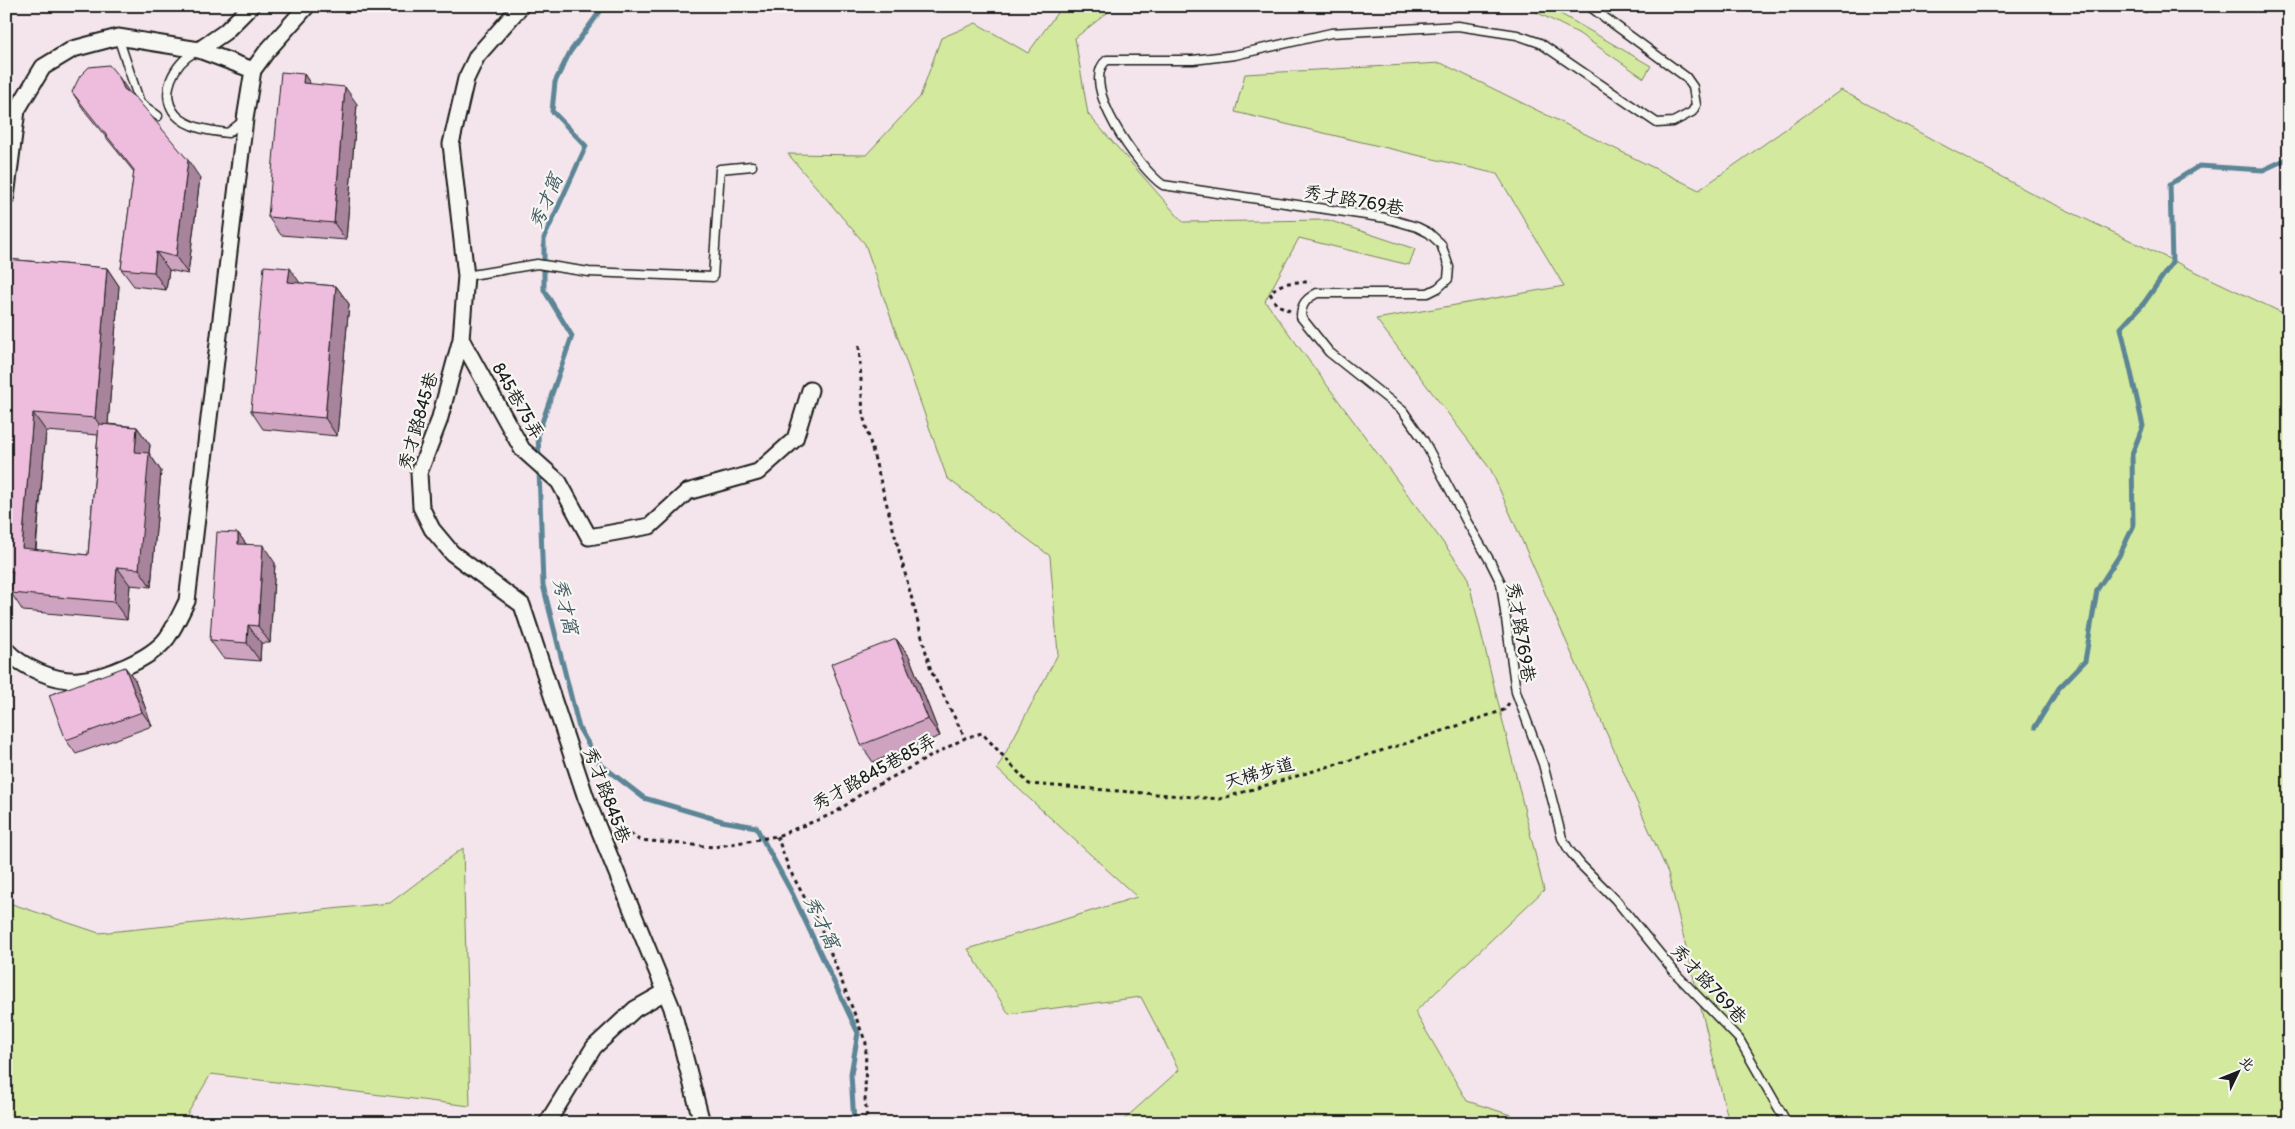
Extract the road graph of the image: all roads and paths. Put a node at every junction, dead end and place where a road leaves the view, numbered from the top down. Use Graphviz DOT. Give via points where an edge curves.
graph roads {
  1 [pos="251,6"];
  2 [pos="307,6"];
  3 [pos="521,6"];
  4 [pos="1589,6"];
  5 [pos="118,37"];
  6 [pos="199,50"];
  7 [pos="253,70"];
  8 [pos="158,116"];
  9 [pos="245,119"];
  10 [pos="752,166"];
  11 [pos="6,197"];
  12 [pos="466,276"];
  13 [pos="461,339"];
  14 [pos="860,346"];
  15 [pos="810,390"];
  16 [pos="6,650"];
  17 [pos="1516,692"];
  18 [pos="982,734"];
  19 [pos="965,738"];
  20 [pos="609,816"];
  21 [pos="776,836"];
  22 [pos="665,992"];
  23 [pos="547,1123"];
  24 [pos="702,1123"];
  25 [pos="867,1123"];
  26 [pos="1787,1123"];
  1 -- 6 [label="street" via="225,32"];
  2 -- 7 [label="street"];
  3 -- 12 [label="street, 秀才路845巷" via="477,56 451,144"];
  4 -- 17 [label="lane, 秀才路769巷" via="1686,77 1696,98 1692,112 1673,122 1657,123 1540,43 1517,35 1458,26 1331,33 1235,55 1193,60 1107,60 1098,74 1098,86 1105,106 1143,168 1163,185 1386,218 1429,233 1441,244 1449,267 1448,279 1438,288 1428,293 1317,293 1303,303 1301,317 1329,352 1403,411 1424,441 1501,583"];
  5 -- 6 [label="street"];
  5 -- 8 [label="lane" via="140,103"];
  5 -- 11 [label="street" via="74,49 44,67 31,84 17,110"];
  6 -- 7 [label="street"];
  6 -- 9 [label="lane" via="185,57 174,70 168,95 176,115 203,130 228,133"];
  7 -- 9 [label="street"];
  9 -- 16 [label="street" via="187,600 167,639 140,660 110,672 78,680 50,676 15,659"];
  10 -- 12 [label="lane" via="720,169 712,277 589,272 537,264"];
  12 -- 13 [label="street, 秀才路845巷"];
  13 -- 15 [label="street, 845巷75弄" via="522,449 559,482 589,538 650,526 688,492 758,472 795,439"];
  13 -- 22 [label="street, 秀才路845巷" via="439,421 419,473 421,507 432,529 452,553 522,605 586,798"];
  14 -- 19 [label="path" via="863,415 931,670"];
  17 -- 18 [label="path, 天梯步道" via="1504,710 1220,799 1029,784"];
  17 -- 26 [label="lane, 秀才路769巷" via="1542,764 1562,838 1569,850 1615,899 1678,976 1739,1039"];
  18 -- 19 [label="path, 秀才路845巷85弄"];
  19 -- 21 [label="path, 秀才路845巷85弄" via="861,794 835,813"];
  20 -- 21 [label="path, 秀才路845巷85弄" via="639,840 714,848"];
  21 -- 25 [label="path" via="789,869 820,926 866,1043"];
  22 -- 23 [label="street" via="635,1009 594,1047"];
  22 -- 24 [label="street, 秀才路845巷"];
}
